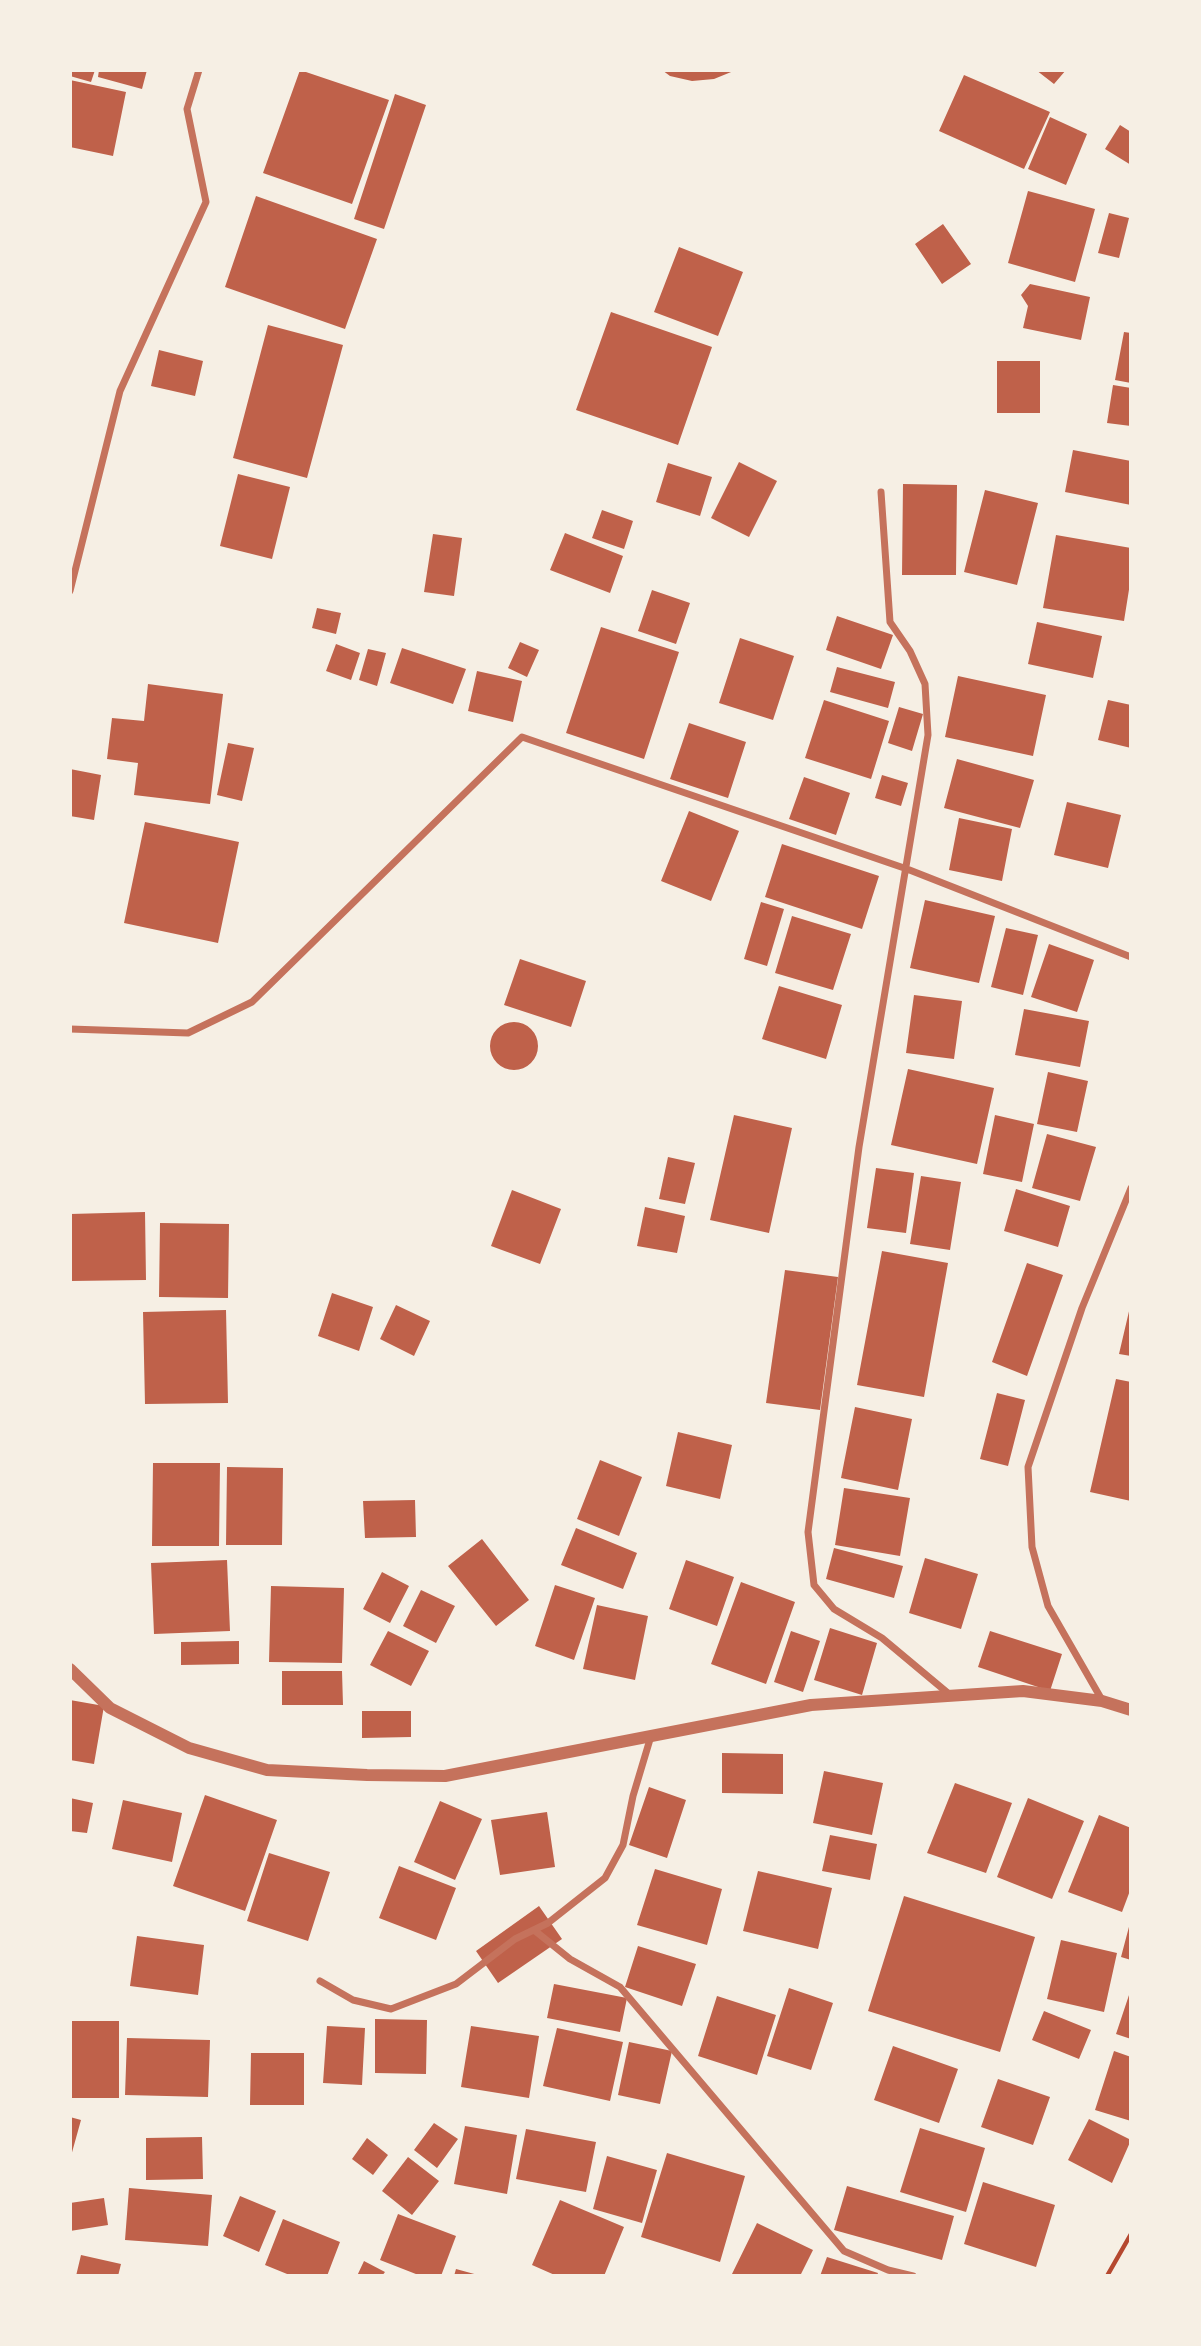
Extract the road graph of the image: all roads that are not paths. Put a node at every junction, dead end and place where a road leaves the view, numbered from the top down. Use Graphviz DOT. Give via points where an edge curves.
graph roads {
  1 [pos="199,70"];
  2 [pos="881,492"];
  3 [pos="70,591"];
  4 [pos="907,869"];
  5 [pos="1131,957"];
  6 [pos="70,1029"];
  7 [pos="1131,1188"];
  8 [pos="71,1671"];
  9 [pos="949,1694"];
  10 [pos="1102,1701"];
  11 [pos="1131,1710"];
  12 [pos="651,1736"];
  13 [pos="534,1930"];
  14 [pos="320,1981"];
  15 [pos="913,2276"];
  1 -- 3 [label="street" via="187,109 206,202 120,391"];
  2 -- 4 [label="street" via="890,622 925,684 928,734"];
  4 -- 5 [label="street"];
  4 -- 6 [label="street" via="522,737 252,1002 188,1033"];
  4 -- 9 [label="street" via="859,1147 808,1532 814,1585 834,1609 882,1638"];
  7 -- 10 [label="street" via="1082,1308 1028,1467 1032,1547 1048,1606"];
  8 -- 12 [label="street" via="110,1708 189,1748 267,1770 445,1776"];
  9 -- 10 [label="street" via="1023,1691"];
  9 -- 12 [label="street" via="811,1705"];
  10 -- 11 [label="street"];
  12 -- 13 [label="street" via="623,1845 605,1878"];
  13 -- 14 [label="street" via="456,1984 391,2009 353,2000"];
  13 -- 15 [label="street" via="570,1959 620,1987 844,2251"];
}
